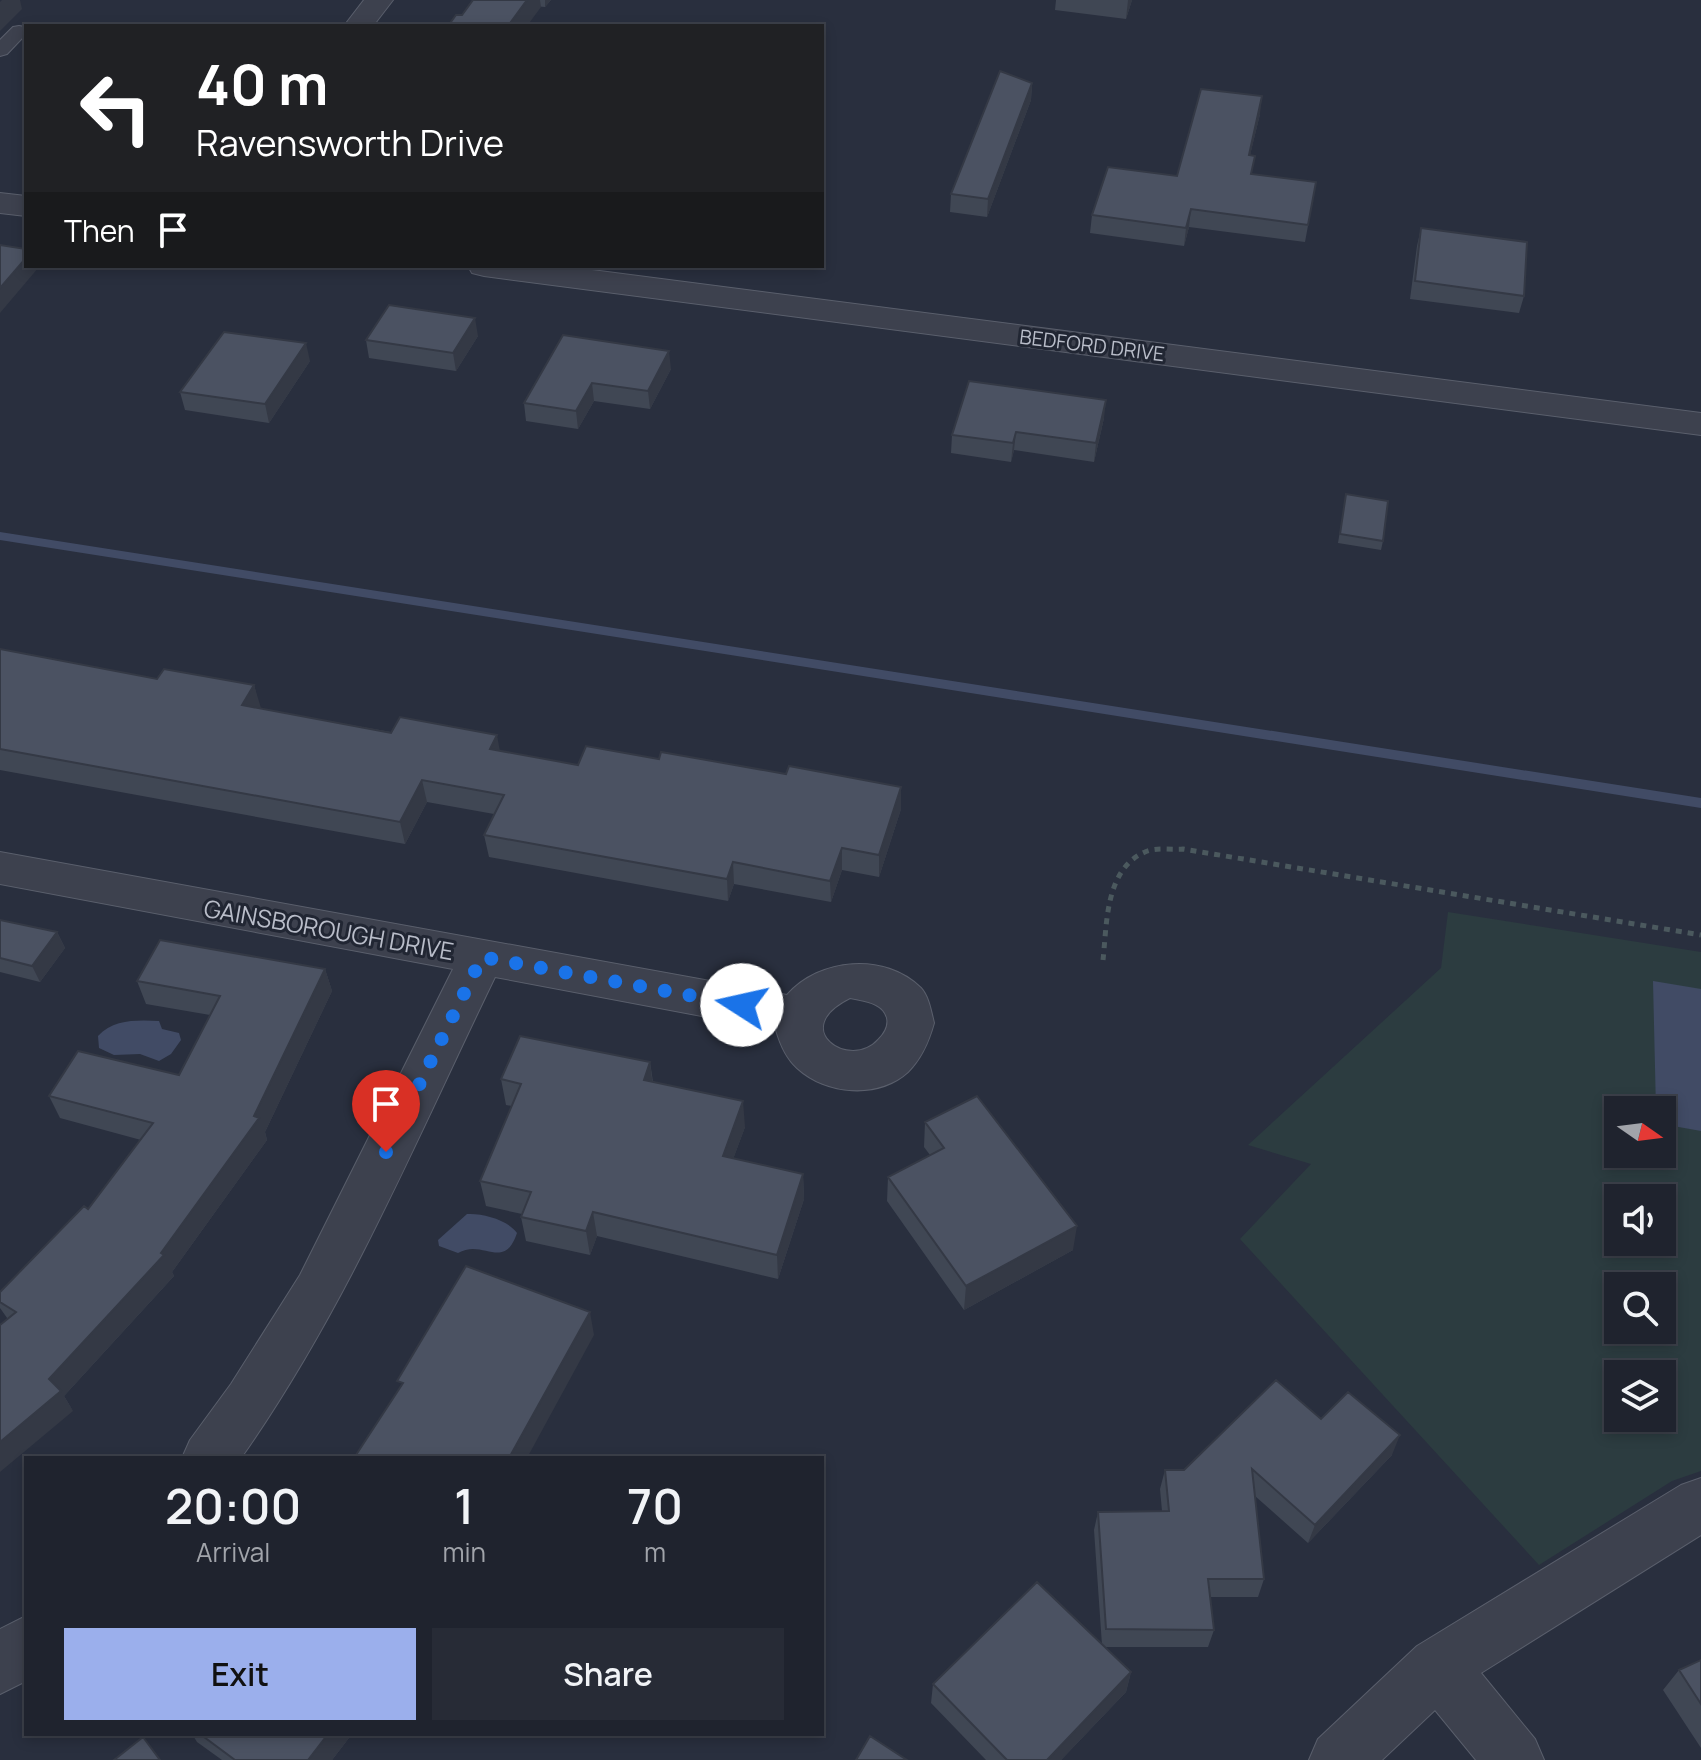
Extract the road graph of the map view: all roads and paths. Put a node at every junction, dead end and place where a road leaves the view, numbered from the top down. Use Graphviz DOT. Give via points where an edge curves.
graph roads {
  1 [pos="379,0"];
  2 [pos="360,24"];
  3 [pos="19,31"];
  4 [pos="0,50"];
  5 [pos="0,203"];
  6 [pos="24,206"];
  7 [pos="499,268"];
  8 [pos="1701,424"];
  9 [pos="0,868"];
  10 [pos="1701,935"];
  11 [pos="482,957"];
  12 [pos="1103,960"];
  13 [pos="800,1016"];
  14 [pos="210,1456"];
  15 [pos="1701,1504"];
  16 [pos="24,1647"];
  17 [pos="0,1665"];
  18 [pos="1438,1667"];
  19 [pos="1339,1760"];
  20 [pos="1514,1760"];
  1 -- 2 [label="street"];
  3 -- 4 [label="lane"];
  5 -- 6 [label="street"];
  7 -- 8 [label="street, BEDFORD DRIVE"];
  9 -- 11 [label="street, GAINSBOROUGH DRIVE"];
  10 -- 12 [label="path" via="1183,849 1145,852 1125,868 1114,884"];
  11 -- 13 [label="street, GAINSBOROUGH DRIVE"];
  11 -- 14 [label="street" via="318,1291"];
  15 -- 18 [label="street"];
  16 -- 17 [label="street"];
  18 -- 19 [label="street"];
  18 -- 20 [label="street"];
}
